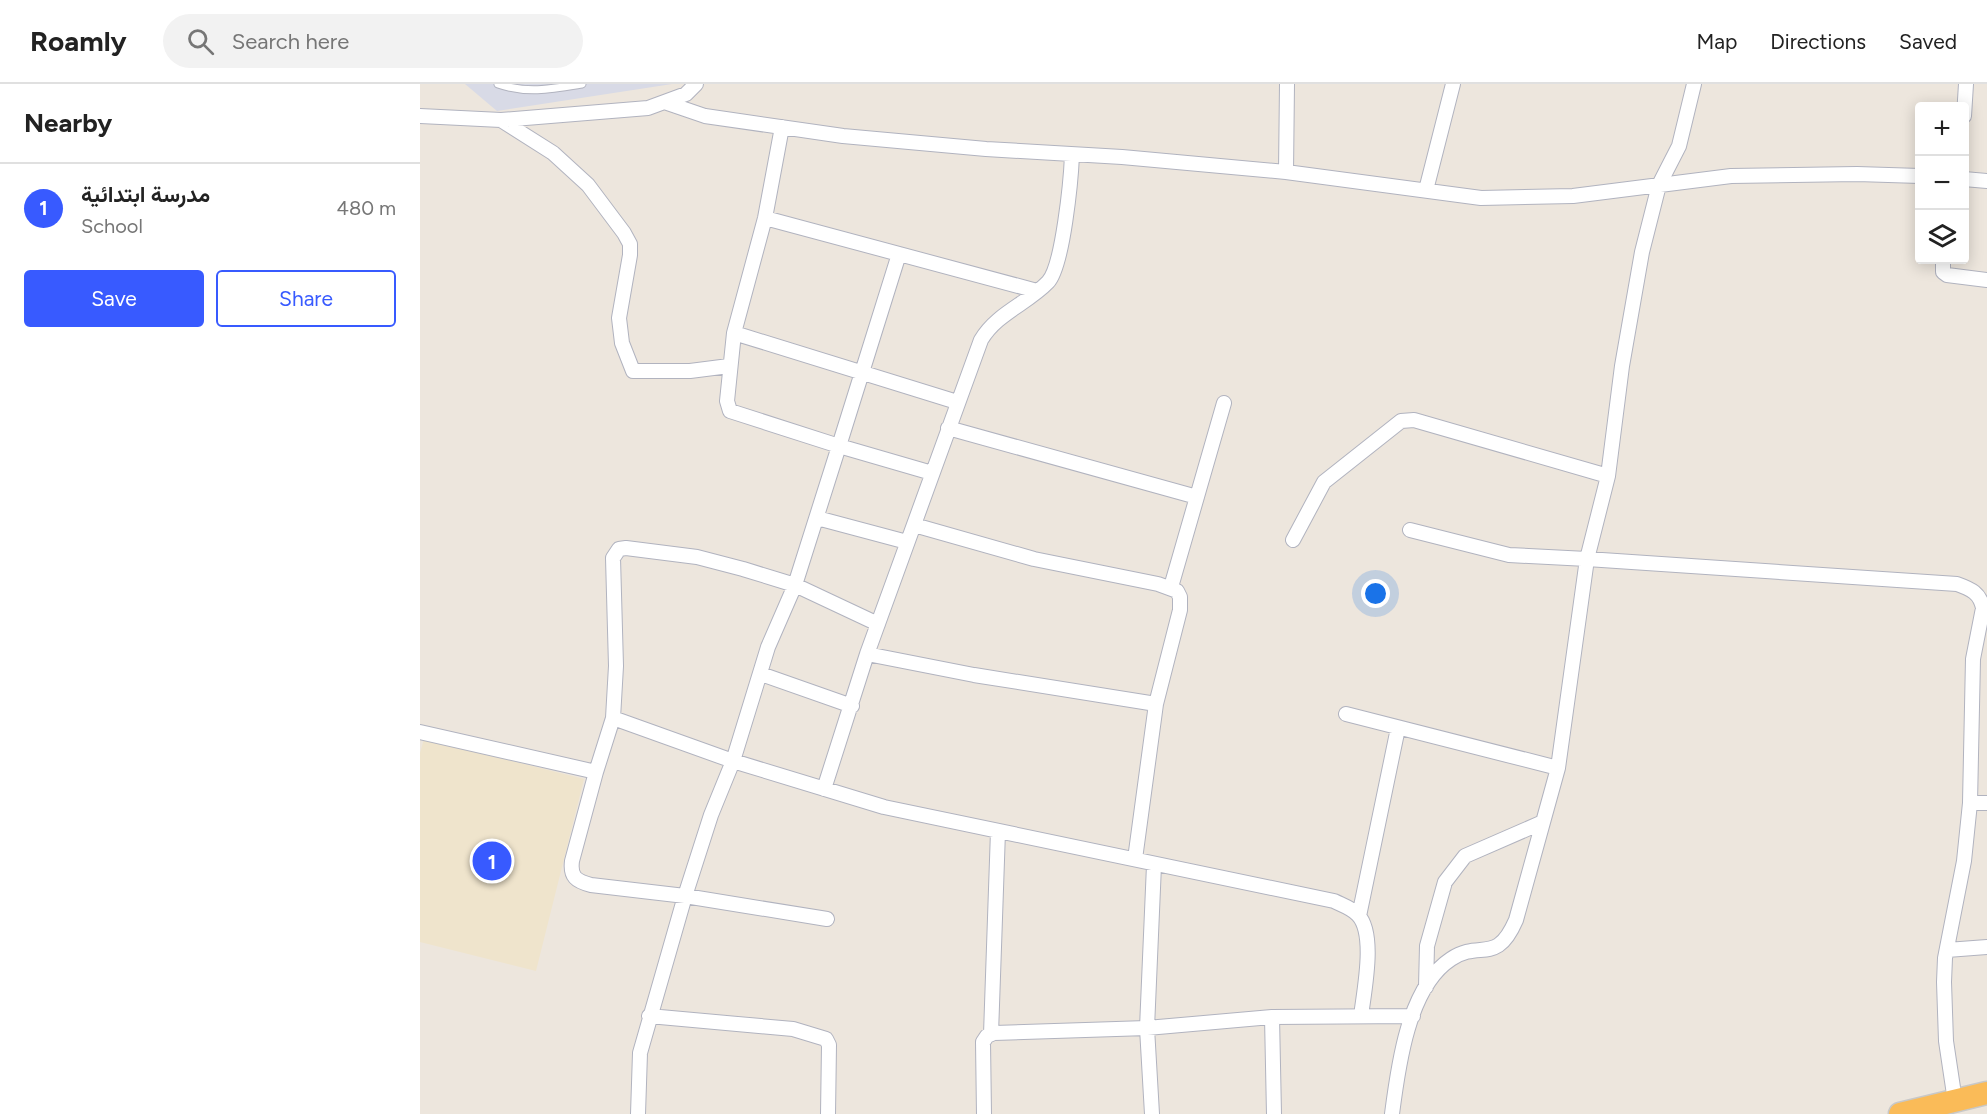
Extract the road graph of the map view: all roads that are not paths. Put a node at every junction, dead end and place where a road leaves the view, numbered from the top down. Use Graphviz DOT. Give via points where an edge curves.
graph roads {
  1 [pos="498,84"];
  2 [pos="582,84"];
  3 [pos="696,84"];
  4 [pos="1287,84"];
  5 [pos="1453,84"];
  6 [pos="1694,84"];
  7 [pos="1966,84"];
  8 [pos="1965,102"];
  9 [pos="667,103"];
  10 [pos="420,116"];
  11 [pos="501,120"];
  12 [pos="782,127"];
  13 [pos="1072,154"];
  14 [pos="1286,172"];
  15 [pos="1915,176"];
  16 [pos="1969,179"];
  17 [pos="1987,181"];
  18 [pos="1659,185"];
  19 [pos="1426,190"];
  20 [pos="765,218"];
  21 [pos="899,254"];
  22 [pos="1943,264"];
  23 [pos="1987,280"];
  24 [pos="1037,291"];
  25 [pos="734,333"];
  26 [pos="729,366"];
  27 [pos="862,374"];
  28 [pos="957,402"];
  29 [pos="1224,403"];
  30 [pos="948,428"];
  31 [pos="839,446"];
  32 [pos="932,473"];
  33 [pos="1608,476"];
  34 [pos="1197,497"];
  35 [pos="818,518"];
  36 [pos="914,525"];
  37 [pos="1410,530"];
  38 [pos="1293,540"];
  39 [pos="907,542"];
  40 [pos="1587,559"];
  41 [pos="795,585"];
  42 [pos="1171,587"];
  43 [pos="878,624"];
  44 [pos="867,654"];
  45 [pos="1980,670"];
  46 [pos="761,674"];
  47 [pos="1156,704"];
  48 [pos="852,706"];
  49 [pos="1346,714"];
  50 [pos="613,718"];
  51 [pos="1398,728"];
  52 [pos="420,732"];
  53 [pos="733,762"];
  54 [pos="1558,768"];
  55 [pos="596,772"];
  56 [pos="824,789"];
  57 [pos="1970,803"];
  58 [pos="1987,803"];
  59 [pos="1543,822"];
  60 [pos="998,831"];
  61 [pos="1135,859"];
  62 [pos="1154,865"];
  63 [pos="685,896"];
  64 [pos="1359,915"];
  65 [pos="827,919"];
  66 [pos="1987,947"];
  67 [pos="1947,950"];
  68 [pos="1425,987"];
  69 [pos="1361,1016"];
  70 [pos="1413,1016"];
  71 [pos="649,1017"];
  72 [pos="1272,1017"];
  73 [pos="1147,1028"];
  74 [pos="991,1035"];
  75 [pos="1987,1093"];
  76 [pos="1955,1101"];
  77 [pos="638,1114"];
  78 [pos="828,1114"];
  79 [pos="984,1114"];
  80 [pos="1152,1114"];
  81 [pos="1274,1114"];
  82 [pos="1392,1114"];
  83 [pos="1900,1114"];
  1 -- 2 [label="lane" via="538,91"];
  3 -- 9 [label="street"];
  4 -- 14 [label="street"];
  5 -- 19 [label="street"];
  6 -- 18 [label="street" via="1679,146"];
  7 -- 8 [label="street"];
  9 -- 11 [label="street" via="648,108"];
  9 -- 12 [label="street" via="705,116"];
  10 -- 11 [label="street"];
  11 -- 26 [label="street" via="553,153 588,185 630,244 619,318 627,362 633,371"];
  12 -- 13 [label="street" via="843,136"];
  12 -- 20 [label="street"];
  13 -- 14 [label="street"];
  13 -- 24 [label="street" via="1056,264 1048,281"];
  14 -- 19 [label="street"];
  15 -- 18 [label="street" via="1731,176"];
  16 -- 17 [label="street"];
  18 -- 19 [label="street" via="1573,195 1481,198"];
  18 -- 33 [label="street" via="1641,252"];
  20 -- 21 [label="street"];
  20 -- 25 [label="street"];
  21 -- 24 [label="street"];
  21 -- 27 [label="street"];
  22 -- 23 [label="street" via="1947,276"];
  24 -- 28 [label="street" via="987,330"];
  25 -- 26 [label="street"];
  25 -- 27 [label="street"];
  26 -- 31 [label="street" via="727,401 735,414"];
  27 -- 28 [label="street"];
  27 -- 31 [label="street"];
  28 -- 30 [label="street"];
  29 -- 34 [label="street"];
  30 -- 32 [label="street"];
  30 -- 34 [label="street"];
  31 -- 32 [label="street"];
  31 -- 35 [label="street"];
  32 -- 36 [label="street"];
  33 -- 38 [label="street" via="1414,420 1401,421 1324,482"];
  33 -- 40 [label="street"];
  34 -- 42 [label="street"];
  35 -- 39 [label="street"];
  35 -- 41 [label="street"];
  36 -- 39 [label="street"];
  36 -- 42 [label="street" via="1034,559"];
  37 -- 40 [label="street" via="1509,555"];
  39 -- 43 [label="street"];
  40 -- 45 [label="street" via="1958,584 1976,592 1982,600 1974,650"];
  40 -- 54 [label="street"];
  41 -- 43 [label="street"];
  41 -- 46 [label="street" via="768,647"];
  41 -- 50 [label="street" via="697,557 619,549 613,558"];
  42 -- 47 [label="street" via="1180,597 1180,610"];
  43 -- 44 [label="street"];
  44 -- 47 [label="street"];
  44 -- 48 [label="street"];
  45 -- 57 [label="street"];
  46 -- 48 [label="street"];
  46 -- 53 [label="street"];
  47 -- 61 [label="street"];
  48 -- 56 [label="street"];
  49 -- 51 [label="street"];
  50 -- 53 [label="street"];
  50 -- 55 [label="street"];
  51 -- 54 [label="street"];
  51 -- 64 [label="street"];
  52 -- 55 [label="street"];
  53 -- 56 [label="street"];
  53 -- 63 [label="street"];
  54 -- 59 [label="street"];
  55 -- 63 [label="street" via="572,861 575,879 591,885"];
  56 -- 60 [label="street" via="884,807"];
  57 -- 58 [label="street"];
  57 -- 67 [label="street" via="1964,861"];
  59 -- 68 [label="street" via="1507,940 1491,950 1460,953 1448,960"];
  59 -- 68 [label="street" via="1465,855 1446,882 1427,946"];
  60 -- 61 [label="street"];
  60 -- 74 [label="street"];
  61 -- 62 [label="street"];
  62 -- 64 [label="street" via="1334,901"];
  62 -- 73 [label="street"];
  63 -- 65 [label="street"];
  63 -- 71 [label="street"];
  64 -- 69 [label="street" via="1364,922 1367,949"];
  66 -- 67 [label="street"];
  67 -- 76 [label="street" via="1946,1041"];
  68 -- 70 [label="street"];
  69 -- 70 [label="street"];
  69 -- 72 [label="street"];
  70 -- 82 [label="street" via="1396,1081"];
  71 -- 77 [label="street" via="639,1064"];
  71 -- 78 [label="street" via="793,1029 826,1039"];
  72 -- 73 [label="street"];
  72 -- 81 [label="street"];
  73 -- 74 [label="street"];
  73 -- 80 [label="street"];
  74 -- 79 [label="street" via="983,1042"];
  75 -- 76 [label="highway"];
  76 -- 83 [label="highway"];
}
